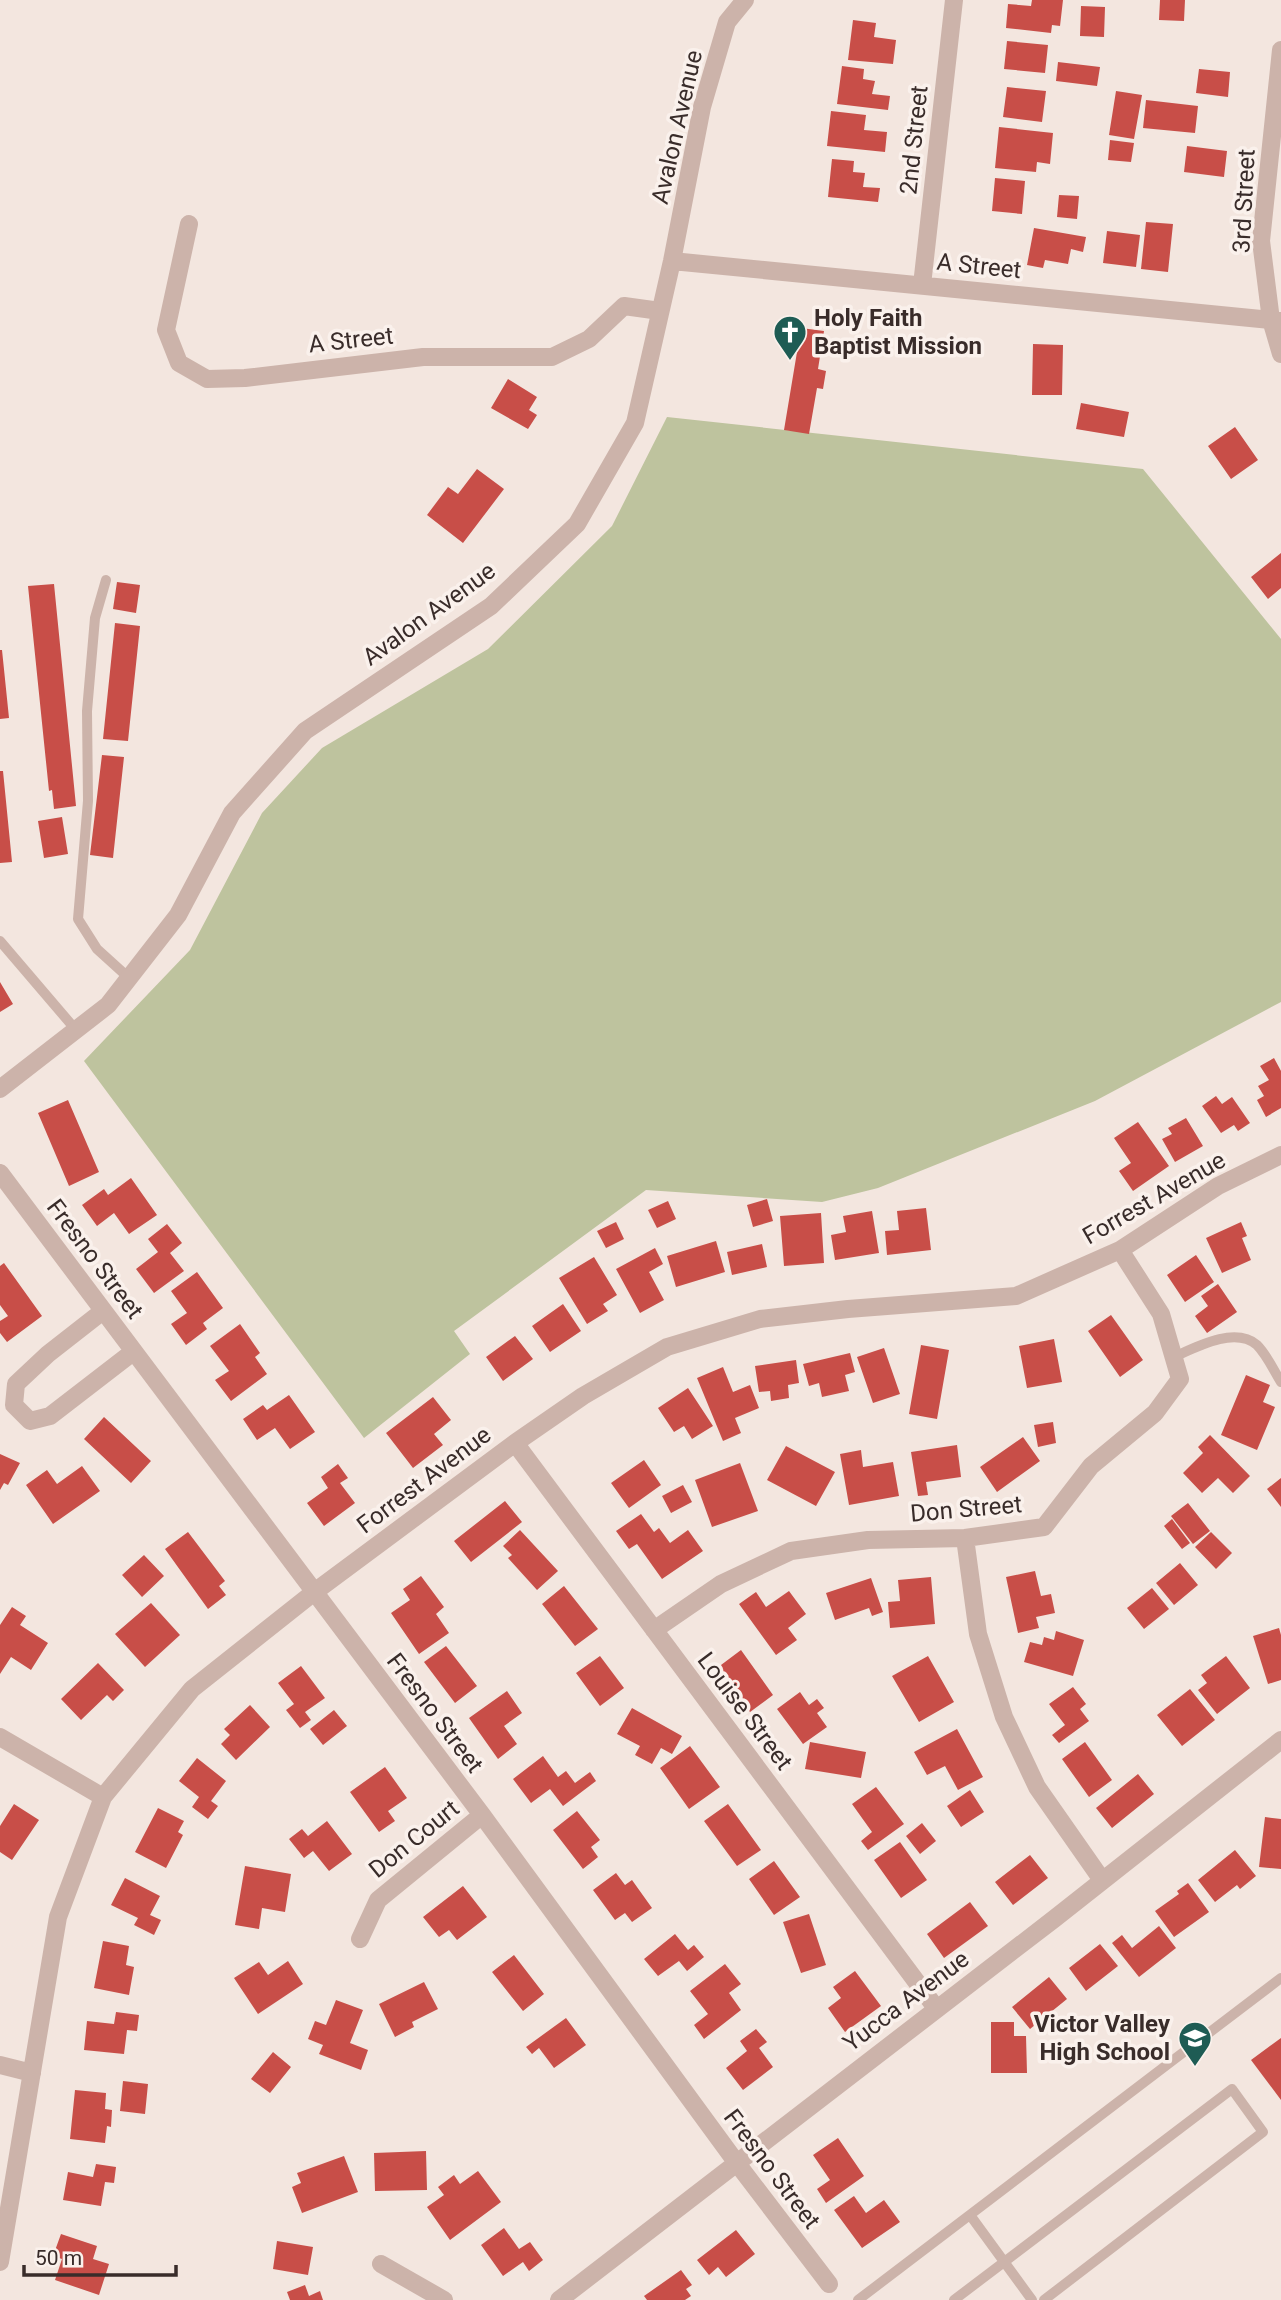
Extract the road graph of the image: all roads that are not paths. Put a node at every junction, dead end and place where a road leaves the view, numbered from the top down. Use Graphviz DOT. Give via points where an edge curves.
graph roads {
  1 [pos="745,0"];
  2 [pos="954,0"];
  3 [pos="1281,50"];
  4 [pos="189,224"];
  5 [pos="673,261"];
  6 [pos="922,285"];
  7 [pos="660,311"];
  8 [pos="1276,320"];
  9 [pos="1281,354"];
  10 [pos="106,580"];
  11 [pos="0,941"];
  12 [pos="129,978"];
  13 [pos="76,1030"];
  14 [pos="0,1089"];
  15 [pos="1281,1155"];
  16 [pos="0,1173"];
  17 [pos="1120,1250"];
  18 [pos="103,1311"];
  19 [pos="133,1352"];
  20 [pos="1174,1357"];
  21 [pos="1281,1382"];
  22 [pos="515,1443"];
  23 [pos="965,1538"];
  24 [pos="313,1593"];
  25 [pos="653,1630"];
  26 [pos="0,1737"];
  27 [pos="1281,1740"];
  28 [pos="103,1797"];
  29 [pos="482,1815"];
  30 [pos="1102,1881"];
  31 [pos="360,1939"];
  32 [pos="1281,1978"];
  33 [pos="936,2008"];
  34 [pos="0,2065"];
  35 [pos="32,2073"];
  36 [pos="736,2162"];
  37 [pos="970,2215"];
  38 [pos="1004,2261"];
  39 [pos="0,2262"];
  40 [pos="381,2264"];
  41 [pos="829,2284"];
  42 [pos="444,2300"];
  43 [pos="559,2300"];
  44 [pos="858,2300"];
  45 [pos="954,2300"];
  46 [pos="1032,2300"];
  47 [pos="1045,2300"];
  1 -- 5 [label="street, Avalon Avenue" via="727,22 702,107"];
  2 -- 6 [label="street, 2nd Street"];
  3 -- 8 [label="street, 3rd Street" via="1261,241"];
  4 -- 7 [label="street, A Street" via="166,330 179,363 207,379 423,357 552,357 589,339 624,306"];
  5 -- 6 [label="street, A Street"];
  5 -- 7 [label="street, Avalon Avenue"];
  6 -- 8 [label="street, A Street"];
  7 -- 12 [label="street, Avalon Avenue" via="635,423 577,524 491,606 305,731 232,813 178,915"];
  8 -- 9 [label="street, 3rd Street"];
  10 -- 12 [label="lane" via="95,618 86,711 88,801 78,919 97,948"];
  11 -- 13 [label="lane"];
  12 -- 13 [label="street, Avalon Avenue" via="108,1005"];
  13 -- 14 [label="street, Avalon Avenue"];
  15 -- 17 [label="street, Forrest Avenue" via="1218,1186"];
  16 -- 18 [label="street, Fresno Street"];
  17 -- 20 [label="street, Don Street" via="1161,1314"];
  17 -- 22 [label="street, Forrest Avenue" via="1016,1296 760,1319 667,1347"];
  18 -- 19 [label="street, Fresno Street"];
  18 -- 19 [label="street" via="16,1384 14,1405 30,1421 50,1416"];
  19 -- 24 [label="street, Fresno Street"];
  20 -- 21 [label="lane" via="1204,1344 1244,1338 1256,1345"];
  20 -- 23 [label="street, Don Street" via="1180,1379 1155,1413 1091,1466 1044,1527"];
  22 -- 24 [label="street, Forrest Avenue"];
  22 -- 25 [label="street, Louise Street"];
  23 -- 25 [label="street, Don Street" via="868,1540 791,1551 721,1584"];
  23 -- 30 [label="street" via="978,1634 1004,1717 1037,1787"];
  24 -- 28 [label="street, Forrest Avenue" via="192,1689"];
  24 -- 29 [label="street, Fresno Street"];
  25 -- 33 [label="street, Louise Street"];
  26 -- 28 [label="street"];
  27 -- 30 [label="street, Yucca Avenue"];
  28 -- 35 [label="street, Forrest Avenue" via="58,1917"];
  29 -- 31 [label="street, Don Court" via="378,1900"];
  29 -- 36 [label="street, Fresno Street"];
  30 -- 33 [label="street, Yucca Avenue"];
  32 -- 37 [label="lane"];
  33 -- 36 [label="street, Yucca Avenue"];
  34 -- 35 [label="street"];
  35 -- 39 [label="street, Forrest Avenue"];
  36 -- 41 [label="street, Fresno Street"];
  36 -- 43 [label="street, Yucca Avenue"];
  37 -- 38 [label="lane"];
  37 -- 44 [label="lane"];
  38 -- 45 [label="lane"];
  38 -- 46 [label="lane"];
  38 -- 47 [label="lane" via="1232,2089 1263,2132"];
  40 -- 42 [label="street"];
}
